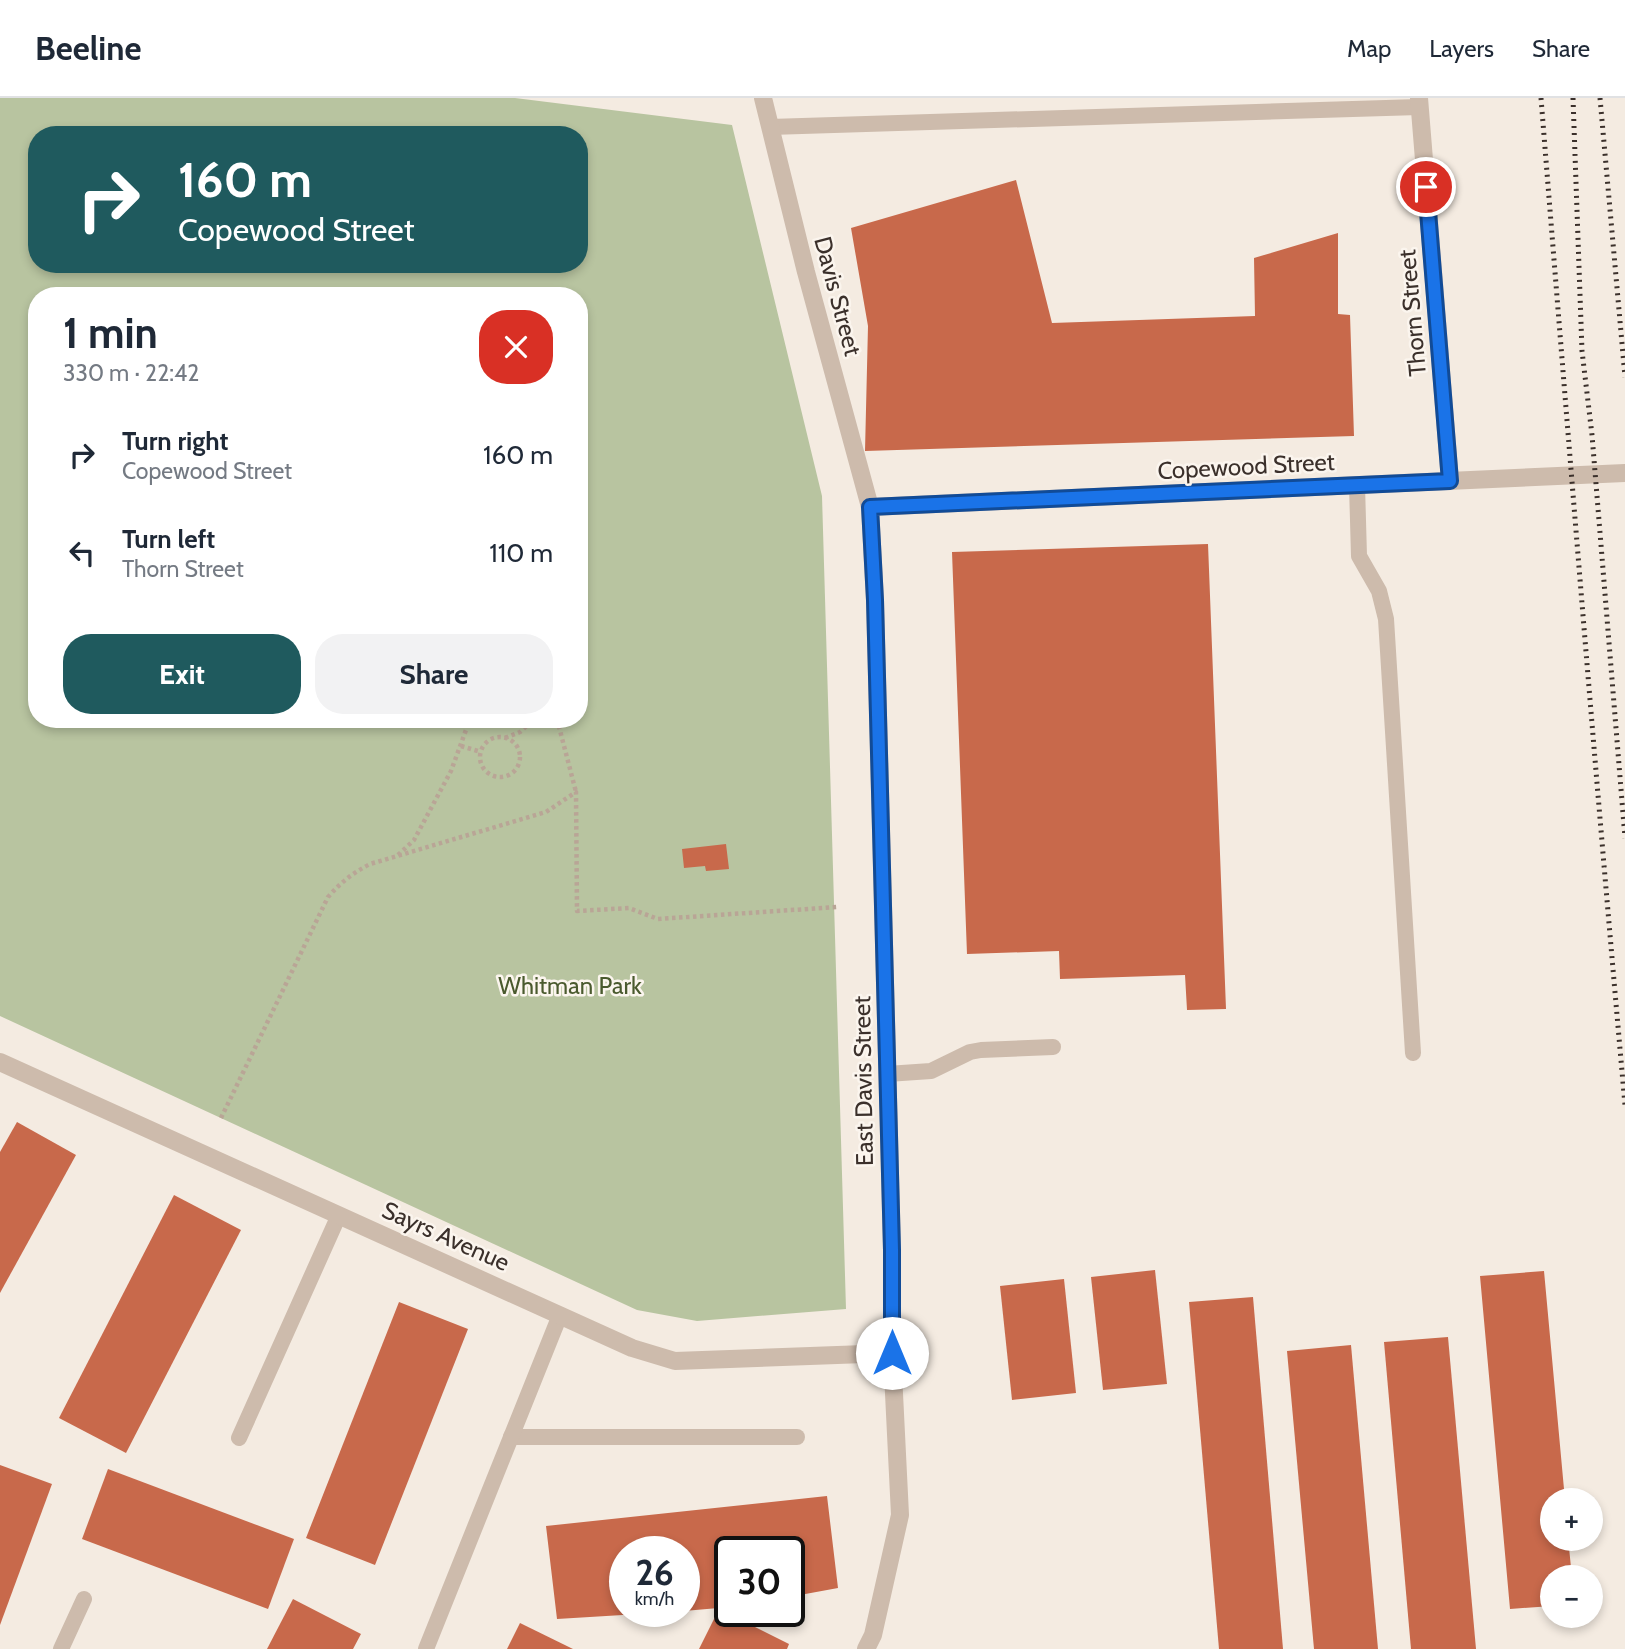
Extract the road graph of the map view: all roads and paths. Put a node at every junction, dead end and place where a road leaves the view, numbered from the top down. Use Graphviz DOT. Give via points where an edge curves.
graph roads {
  1 [pos="763,98"];
  2 [pos="1419,102"];
  3 [pos="1319,104"];
  4 [pos="770,127"];
  5 [pos="1625,473"];
  6 [pos="1450,481"];
  7 [pos="1357,485"];
  8 [pos="870,507"];
  9 [pos="467,728"];
  10 [pos="524,728"];
  11 [pos="559,728"];
  12 [pos="504,738"];
  13 [pos="461,746"];
  14 [pos="481,752"];
  15 [pos="576,792"];
  16 [pos="398,856"];
  17 [pos="837,907"];
  18 [pos="1053,1047"];
  19 [pos="1413,1052"];
  20 [pos="0,1062"];
  21 [pos="887,1074"];
  22 [pos="221,1118"];
  23 [pos="338,1215"];
  24 [pos="560,1315"];
  25 [pos="892,1353"];
  26 [pos="511,1437"];
  27 [pos="797,1437"];
  28 [pos="239,1438"];
  29 [pos="84,1599"];
  30 [pos="61,1649"];
  31 [pos="426,1649"];
  32 [pos="866,1649"];
  1 -- 4 [label="street, Davis Street"];
  2 -- 3 [label="lane"];
  2 -- 6 [label="street, Thorn Street"];
  3 -- 4 [label="lane"];
  4 -- 8 [label="street, Davis Street"];
  5 -- 6 [label="street, Copewood Street"];
  6 -- 7 [label="street, Copewood Street"];
  7 -- 8 [label="street, Copewood Street"];
  7 -- 19 [label="lane" via="1359,556 1379,591 1386,618"];
  8 -- 21 [label="street, East Davis Street"];
  9 -- 13 [label="path"];
  10 -- 12 [label="path"];
  11 -- 15 [label="path"];
  12 -- 14 [label="path" via="486,743"];
  12 -- 14 [label="path" via="515,745 520,758 510,774 486,773"];
  13 -- 14 [label="path"];
  13 -- 16 [label="path" via="414,840"];
  15 -- 16 [label="path" via="546,812"];
  15 -- 17 [label="path" via="577,911 629,908 658,919"];
  16 -- 22 [label="path" via="351,874 328,897"];
  18 -- 21 [label="lane" via="981,1050 932,1071"];
  20 -- 23 [label="street, Sayrs Avenue"];
  21 -- 25 [label="street, East Davis Street"];
  23 -- 24 [label="street, Sayrs Avenue"];
  23 -- 28 [label="lane"];
  24 -- 25 [label="street, Sayrs Avenue" via="632,1348 675,1361"];
  24 -- 26 [label="lane"];
  25 -- 32 [label="street, East Davis Street" via="900,1515"];
  26 -- 27 [label="lane"];
  26 -- 31 [label="lane"];
  29 -- 30 [label="lane"];
}
